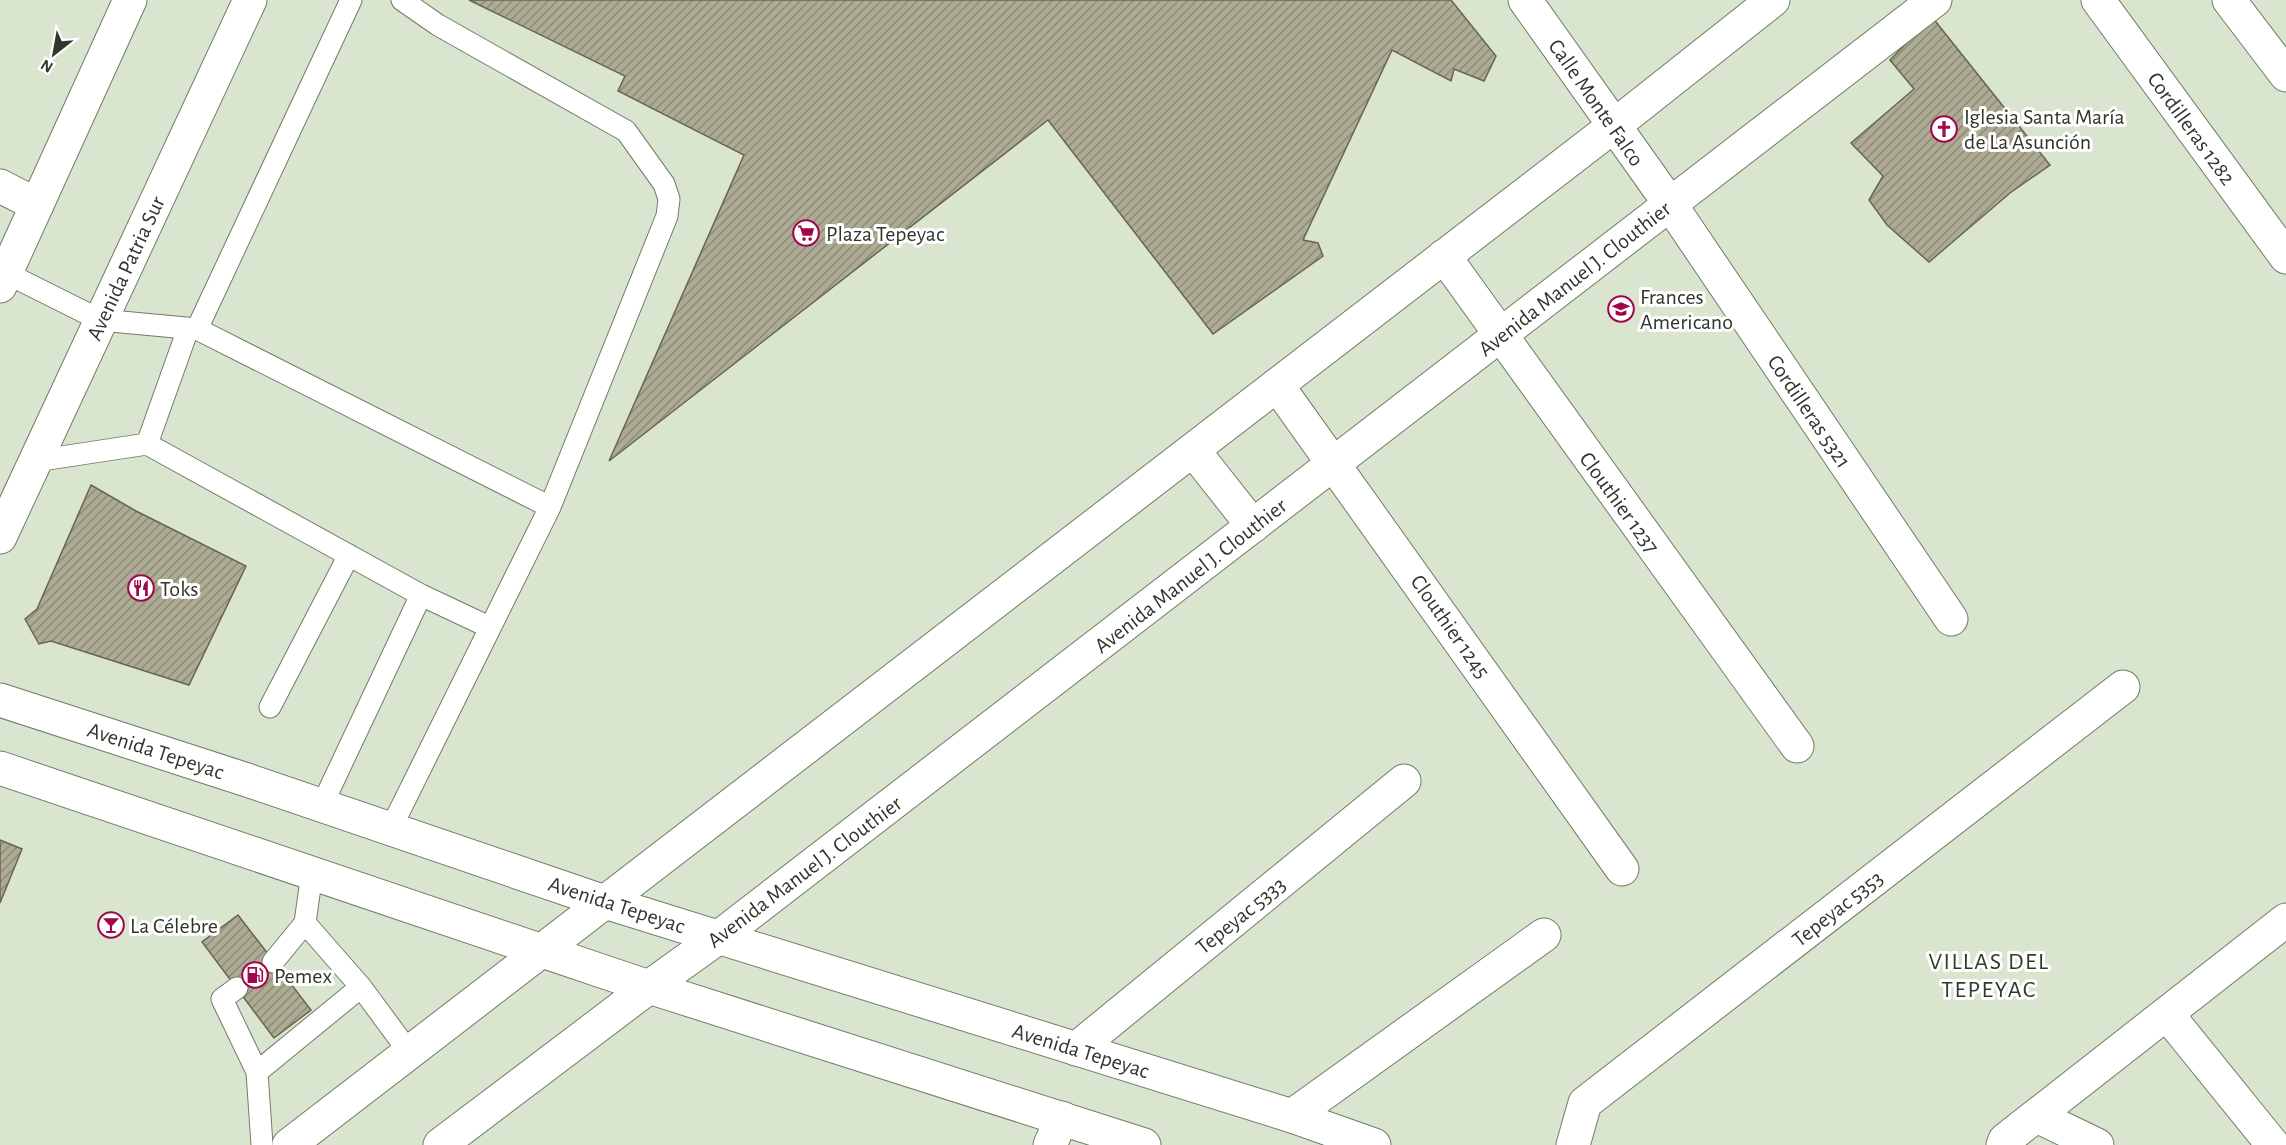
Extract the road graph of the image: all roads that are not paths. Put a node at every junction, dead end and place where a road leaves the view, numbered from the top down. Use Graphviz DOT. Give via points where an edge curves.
graph roads {
  1 [pos="130,0"];
  2 [pos="250,0"];
  3 [pos="351,0"];
  4 [pos="402,0"];
  5 [pos="1525,0"];
  6 [pos="1773,0"];
  7 [pos="1935,0"];
  8 [pos="2097,0"];
  9 [pos="2229,0"];
  10 [pos="2286,75"];
  11 [pos="1615,125"];
  12 [pos="0,186"];
  13 [pos="1670,204"];
  14 [pos="37,205"];
  15 [pos="1444,256"];
  16 [pos="2286,257"];
  17 [pos="3,279"];
  18 [pos="100,320"];
  19 [pos="192,329"];
  20 [pos="1500,336"];
  21 [pos="1277,385"];
  22 [pos="147,444"];
  23 [pos="1193,450"];
  24 [pos="35,461"];
  25 [pos="1335,463"];
  26 [pos="550,507"];
  27 [pos="1253,526"];
  28 [pos="0,537"];
  29 [pos="350,555"];
  30 [pos="421,595"];
  31 [pos="1951,619"];
  32 [pos="489,627"];
  33 [pos="2123,687"];
  34 [pos="0,700"];
  35 [pos="270,707"];
  36 [pos="1797,746"];
  37 [pos="0,768"];
  38 [pos="1404,782"];
  39 [pos="322,806"];
  40 [pos="391,828"];
  41 [pos="1622,868"];
  42 [pos="312,873"];
  43 [pos="606,902"];
  44 [pos="2286,920"];
  45 [pos="304,923"];
  46 [pos="1544,934"];
  47 [pos="719,937"];
  48 [pos="541,950"];
  49 [pos="273,962"];
  50 [pos="361,987"];
  51 [pos="649,987"];
  52 [pos="237,988"];
  53 [pos="2167,1014"];
  54 [pos="1077,1049"];
  55 [pos="409,1052"];
  56 [pos="256,1072"];
  57 [pos="1292,1116"];
  58 [pos="2037,1116"];
  59 [pos="1056,1132"];
  60 [pos="262,1145"];
  61 [pos="289,1145"];
  62 [pos="440,1145"];
  63 [pos="1144,1145"];
  64 [pos="1374,1145"];
  65 [pos="1573,1145"];
  66 [pos="2003,1145"];
  67 [pos="2097,1145"];
  68 [pos="2272,1145"];
  1 -- 14 [label="street"];
  2 -- 18 [label="street, Avenida Patria Sur"];
  3 -- 19 [label="lane"];
  4 -- 26 [label="lane" via="438,25 626,131 651,163 669,199 667,216"];
  5 -- 11 [label="street, Calle Monte Falco"];
  6 -- 11 [label="street"];
  7 -- 13 [label="street, Avenida Manuel J. Clouthier"];
  8 -- 16 [label="street, Cordilleras 1282"];
  9 -- 10 [label="street"];
  11 -- 13 [label="street, Calle Monte Falco"];
  11 -- 15 [label="street"];
  12 -- 14 [label="street"];
  13 -- 20 [label="street, Avenida Manuel J. Clouthier"];
  13 -- 31 [label="street, Cordilleras 5321"];
  14 -- 17 [label="street"];
  15 -- 20 [label="street, Clouthier 1237"];
  15 -- 21 [label="street"];
  17 -- 18 [label="lane"];
  18 -- 19 [label="lane"];
  18 -- 24 [label="street, Avenida Patria Sur"];
  19 -- 22 [label="lane"];
  19 -- 26 [label="lane"];
  20 -- 25 [label="street, Avenida Manuel J. Clouthier"];
  20 -- 36 [label="street, Clouthier 1237"];
  21 -- 23 [label="street"];
  21 -- 25 [label="street, Clouthier 1245"];
  22 -- 24 [label="lane"];
  22 -- 29 [label="lane"];
  23 -- 27 [label="street"];
  23 -- 43 [label="street"];
  24 -- 28 [label="street, Avenida Patria Sur"];
  25 -- 27 [label="street, Avenida Manuel J. Clouthier"];
  25 -- 41 [label="street, Clouthier 1245"];
  26 -- 32 [label="lane"];
  27 -- 47 [label="street, Avenida Manuel J. Clouthier"];
  29 -- 30 [label="lane"];
  29 -- 35 [label="lane"];
  30 -- 32 [label="lane"];
  30 -- 39 [label="lane"];
  32 -- 40 [label="lane"];
  33 -- 65 [label="street, Tepeyac 5353" via="1586,1103"];
  34 -- 39 [label="street, Avenida Tepeyac"];
  37 -- 42 [label="street"];
  38 -- 54 [label="street, Tepeyac 5333"];
  39 -- 40 [label="street, Avenida Tepeyac"];
  40 -- 43 [label="street, Avenida Tepeyac"];
  42 -- 45 [label="lane"];
  42 -- 48 [label="street"];
  43 -- 47 [label="street, Avenida Tepeyac"];
  43 -- 48 [label="street"];
  44 -- 53 [label="street"];
  45 -- 49 [label="lane"];
  45 -- 50 [label="lane"];
  46 -- 57 [label="street"];
  47 -- 51 [label="street, Avenida Manuel J. Clouthier"];
  47 -- 54 [label="street, Avenida Tepeyac"];
  48 -- 51 [label="street"];
  48 -- 55 [label="street"];
  50 -- 55 [label="lane"];
  50 -- 56 [label="lane"];
  51 -- 59 [label="street"];
  51 -- 62 [label="street, Avenida Manuel J. Clouthier"];
  52 -- 56 [label="lane" via="222,999"];
  53 -- 58 [label="street"];
  53 -- 68 [label="street"];
  54 -- 57 [label="street, Avenida Tepeyac"];
  55 -- 61 [label="street"];
  56 -- 60 [label="lane"];
  57 -- 64 [label="street, Avenida Tepeyac"];
  58 -- 66 [label="street"];
  58 -- 67 [label="street"];
  59 -- 63 [label="street"];
}
